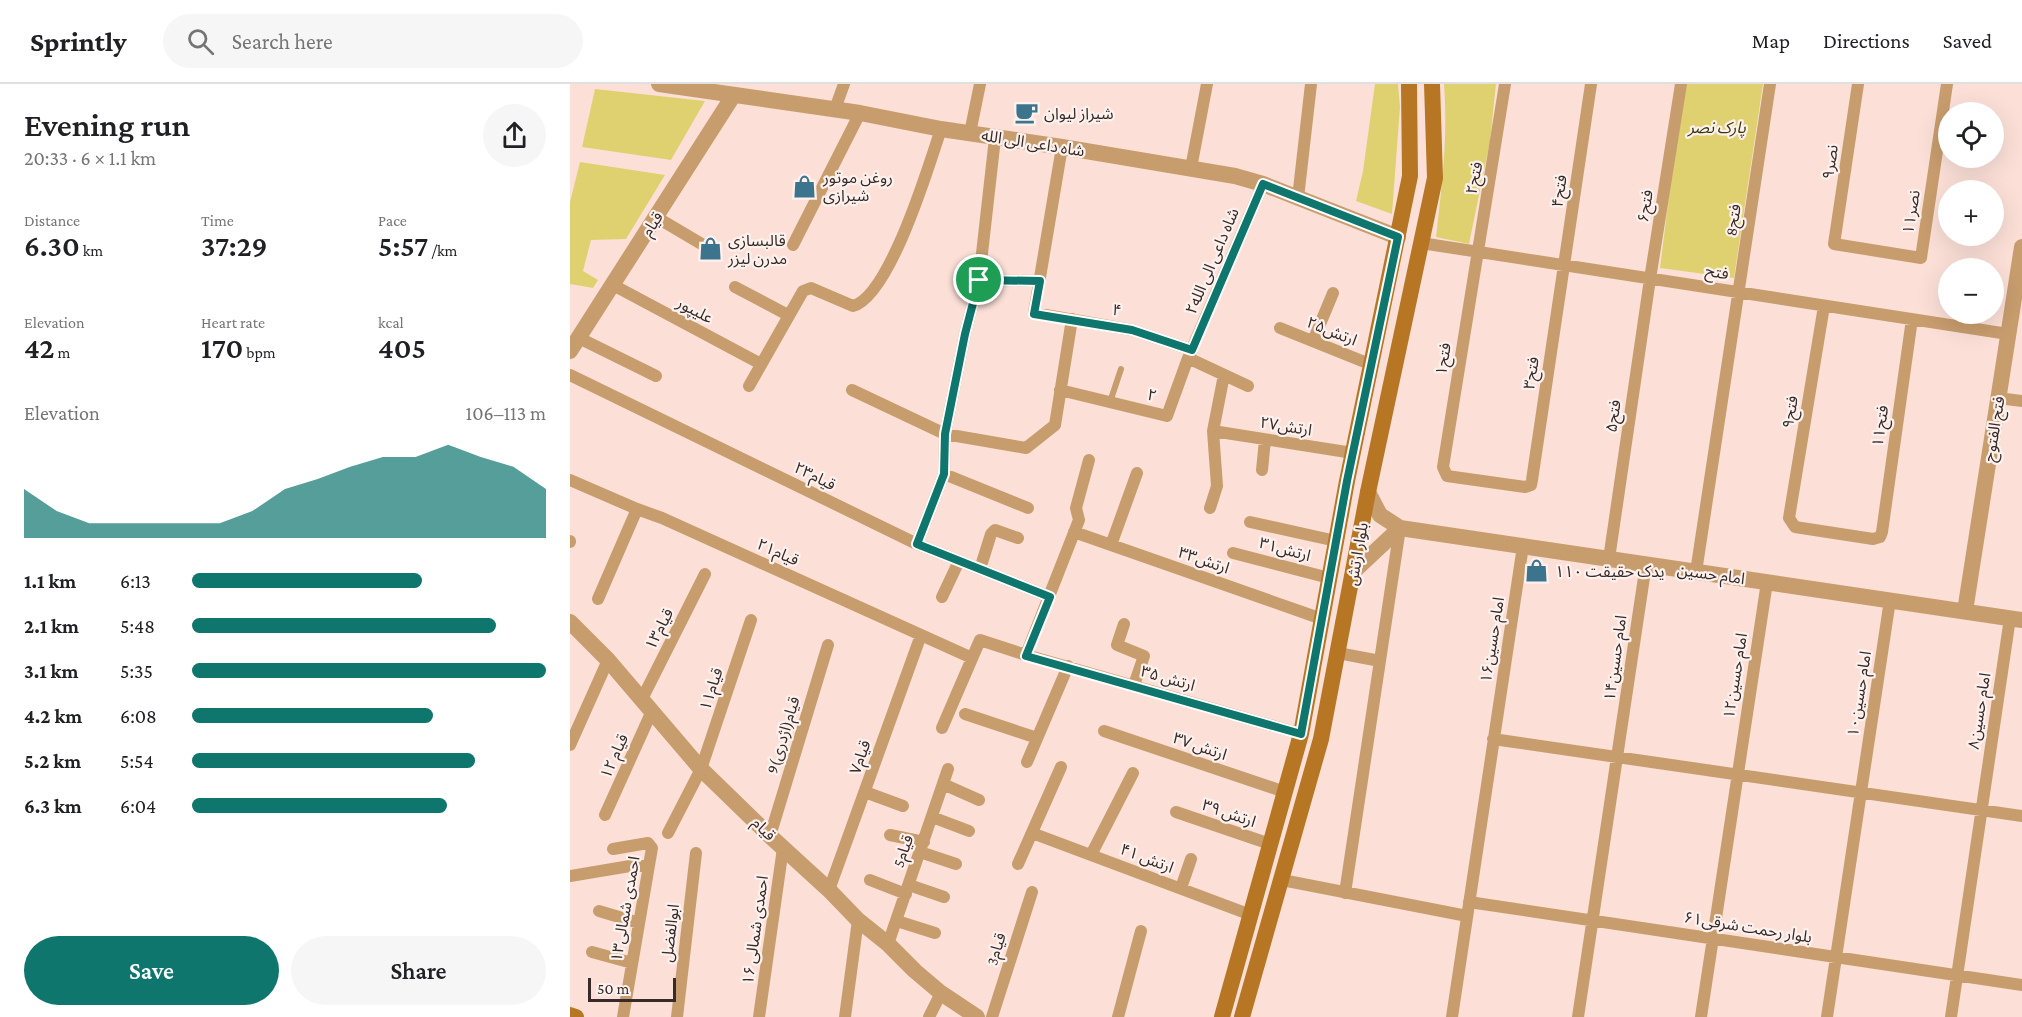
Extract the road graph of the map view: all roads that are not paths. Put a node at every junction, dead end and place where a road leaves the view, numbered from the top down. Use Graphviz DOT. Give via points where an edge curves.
graph roads {
  1 [pos="659,84"];
  2 [pos="844,84"];
  3 [pos="980,84"];
  4 [pos="1207,84"];
  5 [pos="1311,84"];
  6 [pos="1409,84"];
  7 [pos="1432,84"];
  8 [pos="1505,84"];
  9 [pos="1591,84"];
  10 [pos="1681,84"];
  11 [pos="1770,84"];
  12 [pos="1858,84"];
  13 [pos="1947,84"];
  14 [pos="680,86"];
  15 [pos="736,90"];
  16 [pos="835,109"];
  17 [pos="860,113"];
  18 [pos="941,129"];
  19 [pos="970,133"];
  20 [pos="995,138"];
  21 [pos="1062,147"];
  22 [pos="1191,168"];
  23 [pos="1263,184"];
  24 [pos="1298,198"];
  25 [pos="656,218"];
  26 [pos="1398,237"];
  27 [pos="1421,243"];
  28 [pos="1834,244"];
  29 [pos="793,245"];
  30 [pos="705,246"];
  31 [pos="2022,247"];
  32 [pos="1476,252"];
  33 [pos="1564,265"];
  34 [pos="1650,279"];
  35 [pos="979,280"];
  36 [pos="1040,281"];
  37 [pos="613,285"];
  38 [pos="735,287"];
  39 [pos="1739,292"];
  40 [pos="1333,293"];
  41 [pos="1824,306"];
  42 [pos="788,315"];
  43 [pos="1072,319"];
  44 [pos="1912,319"];
  45 [pos="1280,328"];
  46 [pos="2008,334"];
  47 [pos="1313,341"];
  48 [pos="574,344"];
  49 [pos="1190,354"];
  50 [pos="761,364"];
  51 [pos="1372,365"];
  52 [pos="1121,369"];
  53 [pos="570,375"];
  54 [pos="1224,375"];
  55 [pos="656,376"];
  56 [pos="749,386"];
  57 [pos="1248,386"];
  58 [pos="852,390"];
  59 [pos="1060,390"];
  60 [pos="1998,398"];
  61 [pos="2022,401"];
  62 [pos="1110,402"];
  63 [pos="1213,431"];
  64 [pos="945,434"];
  65 [pos="1266,440"];
  66 [pos="1353,453"];
  67 [pos="1089,460"];
  68 [pos="1262,470"];
  69 [pos="1137,472"];
  70 [pos="944,474"];
  71 [pos="570,480"];
  72 [pos="1530,485"];
  73 [pos="1368,492"];
  74 [pos="1028,508"];
  75 [pos="1210,508"];
  76 [pos="636,510"];
  77 [pos="1250,522"];
  78 [pos="1400,528"];
  79 [pos="1074,532"];
  80 [pos="1880,537"];
  81 [pos="1018,538"];
  82 [pos="1336,541"];
  83 [pos="917,544"];
  84 [pos="1111,545"];
  85 [pos="1523,546"];
  86 [pos="1233,553"];
  87 [pos="1609,559"];
  88 [pos="959,561"];
  89 [pos="1646,564"];
  90 [pos="980,569"];
  91 [pos="1353,572"];
  92 [pos="1696,572"];
  93 [pos="705,574"];
  94 [pos="1329,578"];
  95 [pos="1767,582"];
  96 [pos="942,597"];
  97 [pos="1050,597"];
  98 [pos="598,599"];
  99 [pos="1890,600"];
  100 [pos="1965,611"];
  101 [pos="1322,619"];
  102 [pos="2016,619"];
  103 [pos="751,620"];
  104 [pos="570,622"];
  105 [pos="1124,624"];
  106 [pos="921,635"];
  107 [pos="828,645"];
  108 [pos="1338,653"];
  109 [pos="1026,656"];
  110 [pos="972,658"];
  111 [pos="608,660"];
  112 [pos="1380,661"];
  113 [pos="1068,666"];
  114 [pos="1134,685"];
  115 [pos="647,705"];
  116 [pos="965,714"];
  117 [pos="942,728"];
  118 [pos="1104,731"];
  119 [pos="1301,734"];
  120 [pos="1037,738"];
  121 [pos="1493,739"];
  122 [pos="570,745"];
  123 [pos="1617,757"];
  124 [pos="1028,762"];
  125 [pos="1061,767"];
  126 [pos="702,769"];
  127 [pos="948,769"];
  128 [pos="1133,773"];
  129 [pos="1737,775"];
  130 [pos="943,784"];
  131 [pos="865,792"];
  132 [pos="1285,792"];
  133 [pos="1860,792"];
  134 [pos="979,800"];
  135 [pos="903,806"];
  136 [pos="1980,810"];
  137 [pos="1176,812"];
  138 [pos="605,815"];
  139 [pos="2022,816"];
  140 [pos="932,817"];
  141 [pos="969,831"];
  142 [pos="668,833"];
  143 [pos="1032,833"];
  144 [pos="890,835"];
  145 [pos="770,836"];
  146 [pos="1270,844"];
  147 [pos="922,847"];
  148 [pos="783,848"];
  149 [pos="613,849"];
  150 [pos="696,853"];
  151 [pos="1091,855"];
  152 [pos="1191,859"];
  153 [pos="956,864"];
  154 [pos="1018,864"];
  155 [pos="649,866"];
  156 [pos="570,876"];
  157 [pos="870,880"];
  158 [pos="1282,880"];
  159 [pos="1181,888"];
  160 [pos="908,889"];
  161 [pos="829,890"];
  162 [pos="1032,892"];
  163 [pos="1345,893"];
  164 [pos="944,897"];
  165 [pos="1469,902"];
  166 [pos="599,911"];
  167 [pos="1251,915"];
  168 [pos="1467,916"];
  169 [pos="858,920"];
  170 [pos="897,921"];
  171 [pos="1593,921"];
  172 [pos="639,923"];
  173 [pos="1141,931"];
  174 [pos="935,933"];
  175 [pos="1714,939"];
  176 [pos="888,944"];
  177 [pos="592,952"];
  178 [pos="1837,957"];
  179 [pos="632,963"];
  180 [pos="1957,975"];
  181 [pos="2022,985"];
  182 [pos="941,993"];
  183 [pos="570,1015"];
  184 [pos="576,1017"];
  185 [pos="622,1017"];
  186 [pos="677,1017"];
  187 [pos="759,1017"];
  188 [pos="845,1017"];
  189 [pos="929,1017"];
  190 [pos="977,1017"];
  191 [pos="992,1017"];
  192 [pos="1118,1017"];
  193 [pos="1222,1017"];
  194 [pos="1242,1017"];
  195 [pos="1452,1017"];
  196 [pos="1578,1017"];
  197 [pos="1701,1017"];
  198 [pos="1827,1017"];
  199 [pos="1950,1017"];
  1 -- 14 [label="street, شاه داعی الی الله"];
  2 -- 16 [label="street"];
  3 -- 19 [label="street"];
  4 -- 22 [label="street"];
  5 -- 24 [label="street"];
  6 -- 26 [label="main road, بلوار ارتش" via="1410,176"];
  7 -- 27 [label="main road, بلوار ارتش" via="1435,178"];
  8 -- 32 [label="street, ۲فتح"];
  9 -- 33 [label="street, فتح۴"];
  10 -- 34 [label="street, ۶فتح"];
  11 -- 39 [label="street, 8فتح"];
  12 -- 28 [label="street, ۹نصر"];
  13 -- 28 [label="street, ۱۱نصر" via="1921,258"];
  14 -- 15 [label="street, شاه داعی الی الله"];
  15 -- 16 [label="street, شاه داعی الی الله"];
  15 -- 25 [label="street, قیام"];
  16 -- 17 [label="street, شاه داعی الی الله"];
  17 -- 18 [label="street, شاه داعی الی الله"];
  17 -- 29 [label="street"];
  18 -- 19 [label="street, شاه داعی الی الله"];
  18 -- 42 [label="street" via="891,263 865,301 853,306 811,288 803,291"];
  19 -- 20 [label="street, شاه داعی الی الله"];
  20 -- 21 [label="street, شاه داعی الی الله"];
  20 -- 35 [label="street"];
  21 -- 22 [label="street, شاه داعی الی الله"];
  21 -- 36 [label="street"];
  22 -- 23 [label="street, شاه داعی الی الله"];
  23 -- 24 [label="street, شاه داعی الی الله"];
  23 -- 49 [label="street, شاه داعی الی الله۲"];
  24 -- 26 [label="street, شاه داعی الی الله"];
  25 -- 30 [label="street"];
  25 -- 37 [label="street, قیام"];
  26 -- 51 [label="main road, بلوار ارتش"];
  27 -- 32 [label="street, فتح"];
  27 -- 73 [label="main road, بلوار ارتش"];
  31 -- 46 [label="street, فتح الفتوح"];
  32 -- 33 [label="street, فتح"];
  32 -- 72 [label="street, ۱فتح" via="1444,471 1447,476"];
  33 -- 34 [label="street, فتح"];
  33 -- 72 [label="street, ۳فتح"];
  34 -- 39 [label="street, فتح"];
  34 -- 87 [label="street, ۵فتح"];
  35 -- 36 [label="street"];
  35 -- 64 [label="street"];
  36 -- 43 [label="street, ۴" via="1034,314"];
  37 -- 48 [label="street, قیام"];
  37 -- 50 [label="street, علیپور"];
  38 -- 42 [label="street"];
  39 -- 41 [label="street, فتح"];
  39 -- 92 [label="street"];
  40 -- 47 [label="street"];
  41 -- 44 [label="street, فتح"];
  41 -- 80 [label="street, ۹فتح" via="1789,518 1795,527"];
  42 -- 50 [label="street"];
  43 -- 49 [label="street, ۴" via="1132,330"];
  43 -- 59 [label="street"];
  44 -- 46 [label="street, فتح"];
  44 -- 80 [label="street, ۱۱فتح"];
  45 -- 47 [label="street, ارتش۲۵"];
  46 -- 60 [label="street, فتح الفتوح"];
  47 -- 51 [label="street, ارتش۲۵"];
  48 -- 55 [label="street"];
  49 -- 54 [label="street, ۴"];
  49 -- 62 [label="street, ۲" via="1167,416"];
  50 -- 56 [label="street"];
  51 -- 66 [label="main road, بلوار ارتش"];
  52 -- 62 [label="lane"];
  53 -- 83 [label="street, قیام۲۳"];
  54 -- 57 [label="street, ۴"];
  54 -- 63 [label="street"];
  58 -- 64 [label="street"];
  59 -- 62 [label="street, ۲"];
  59 -- 64 [label="street" via="1055,425 1026,448"];
  60 -- 61 [label="street"];
  60 -- 100 [label="street, فتح الفتوح"];
  63 -- 65 [label="street, ارتش۲۷"];
  63 -- 75 [label="street" via="1217,486"];
  64 -- 70 [label="street"];
  65 -- 66 [label="street, ارتش۲۷"];
  65 -- 68 [label="street"];
  66 -- 82 [label="main road, بلوار ارتش"];
  67 -- 79 [label="street"];
  69 -- 84 [label="street"];
  70 -- 74 [label="street"];
  70 -- 83 [label="street"];
  71 -- 76 [label="street, قیام۲۱"];
  73 -- 78 [label="street" via="1380,515"];
  73 -- 91 [label="main road, بلوار ارتش"];
  76 -- 98 [label="street"];
  76 -- 106 [label="street, قیام۲۱" via="662,518"];
  77 -- 82 [label="street"];
  78 -- 85 [label="street, امام حسین"];
  78 -- 91 [label="street"];
  78 -- 112 [label="street"];
  79 -- 84 [label="street, ارتش۳۳"];
  79 -- 97 [label="street"];
  81 -- 90 [label="street" via="995,530"];
  82 -- 94 [label="main road, بلوار ارتش"];
  83 -- 88 [label="street, قیام۲۳"];
  84 -- 101 [label="street, ارتش۳۳"];
  85 -- 87 [label="street, امام حسین"];
  85 -- 121 [label="street, امام حسین۱۶"];
  86 -- 94 [label="street, ارتش۳۱"];
  87 -- 89 [label="street, امام حسین"];
  88 -- 90 [label="street, قیام۲۳"];
  88 -- 96 [label="street"];
  89 -- 92 [label="street, امام حسین"];
  89 -- 123 [label="street, امام حسین۱۴"];
  90 -- 97 [label="street, قیام۲۳"];
  91 -- 108 [label="main road, بلوار ارتش"];
  92 -- 95 [label="street, امام حسین"];
  93 -- 115 [label="street, قیام۱۳"];
  94 -- 101 [label="main road, بلوار ارتش"];
  95 -- 99 [label="street, امام حسین"];
  95 -- 129 [label="street, امام حسین۱۲"];
  97 -- 109 [label="street"];
  99 -- 100 [label="street, امام حسین"];
  99 -- 133 [label="street, امام حسین۱۰"];
  100 -- 102 [label="street, امام حسین"];
  101 -- 119 [label="main road, بلوار ارتش"];
  102 -- 136 [label="street, امام حسین۸"];
  103 -- 126 [label="street, قیام۱۱"];
  104 -- 111 [label="street, قیام"];
  105 -- 114 [label="street" via="1117,645 1144,656"];
  106 -- 110 [label="street, قیام۲۱"];
  106 -- 131 [label="street, قیام۷"];
  107 -- 145 [label="street, قیام(اژدری)9"];
  108 -- 112 [label="street"];
  108 -- 158 [label="main road, بلوار ارتش" via="1321,739"];
  109 -- 110 [label="street, ارتش ۳۵" via="980,640"];
  109 -- 113 [label="street, ارتش ۳۵"];
  110 -- 117 [label="street"];
  111 -- 115 [label="street, قیام"];
  111 -- 122 [label="street"];
  112 -- 163 [label="street"];
  113 -- 114 [label="street, ارتش ۳۵"];
  113 -- 120 [label="street"];
  114 -- 119 [label="street, ارتش ۳۵"];
  115 -- 126 [label="street, قیام"];
  115 -- 138 [label="street, قیام ۱۲"];
  116 -- 120 [label="street"];
  118 -- 132 [label="street, ارتش ۳۷"];
  119 -- 132 [label="main road, بلوار ارتش"];
  120 -- 124 [label="street"];
  121 -- 123 [label="street"];
  121 -- 165 [label="street, امام حسین۱۶"];
  123 -- 129 [label="street"];
  123 -- 171 [label="street, امام حسین۱۴"];
  125 -- 143 [label="street"];
  126 -- 142 [label="street, قیام۱۱"];
  126 -- 145 [label="street, قیام"];
  127 -- 130 [label="street, قیام5"];
  128 -- 151 [label="street"];
  129 -- 133 [label="street"];
  129 -- 175 [label="street, امام حسین۱۲"];
  130 -- 134 [label="street"];
  130 -- 140 [label="street, قیام5"];
  131 -- 135 [label="street"];
  131 -- 161 [label="street, قیام۷"];
  132 -- 146 [label="main road, بلوار ارتش"];
  133 -- 136 [label="street"];
  133 -- 178 [label="street, امام حسین۱۰"];
  136 -- 139 [label="street"];
  136 -- 180 [label="street, امام حسین۸"];
  137 -- 146 [label="street, ارتش ۳۹"];
  140 -- 141 [label="street"];
  140 -- 147 [label="street, قیام5"];
  143 -- 151 [label="street, ارتش ۴۱"];
  143 -- 154 [label="street"];
  144 -- 147 [label="street"];
  145 -- 148 [label="street, قیام"];
  146 -- 167 [label="main road, بلوار ارتش"];
  147 -- 153 [label="street"];
  147 -- 160 [label="street, قیام5"];
  148 -- 161 [label="street, قیام"];
  148 -- 187 [label="street, احمدی شمالی ۱۶"];
  149 -- 155 [label="street, احمدی شمالی۱۳" via="648,843 652,848"];
  150 -- 186 [label="street, ابوالفضل"];
  151 -- 159 [label="street, ارتش ۴۱"];
  152 -- 159 [label="street"];
  155 -- 156 [label="street"];
  155 -- 172 [label="street, احمدی شمالی۱۳"];
  157 -- 160 [label="street"];
  158 -- 163 [label="street"];
  158 -- 194 [label="main road, بلوار ارتش"];
  159 -- 167 [label="street, ارتش ۴۱"];
  160 -- 164 [label="street"];
  160 -- 170 [label="street, قیام5"];
  161 -- 169 [label="street, قیام"];
  162 -- 191 [label="street, قیام3"];
  163 -- 168 [label="street"];
  165 -- 168 [label="street, امام حسین۱۶"];
  165 -- 171 [label="street, بلوار رحمت شرقی۶۱"];
  166 -- 172 [label="street"];
  167 -- 193 [label="main road, بلوار ارتش"];
  168 -- 195 [label="street, امام حسین۱۶"];
  169 -- 176 [label="street, قیام"];
  169 -- 188 [label="street"];
  170 -- 174 [label="street"];
  170 -- 176 [label="street, قیام5"];
  171 -- 175 [label="street, بلوار رحمت شرقی۶۱"];
  171 -- 196 [label="street, امام حسین۱۴"];
  172 -- 179 [label="street, احمدی شمالی۱۳"];
  173 -- 192 [label="street"];
  175 -- 178 [label="street, بلوار رحمت شرقی۶۱"];
  175 -- 197 [label="street, امام حسین۱۲"];
  176 -- 182 [label="street, قیام"];
  177 -- 179 [label="street"];
  178 -- 180 [label="street, بلوار رحمت شرقی۶۱"];
  178 -- 198 [label="street, امام حسین۱۰"];
  179 -- 185 [label="street, احمدی شمالی۱۳"];
  180 -- 181 [label="street, بلوار رحمت شرقی۶۱"];
  180 -- 199 [label="street, امام حسین۸"];
  182 -- 189 [label="street"];
  182 -- 190 [label="street, قیام"];
  183 -- 184 [label="main road"];
}
